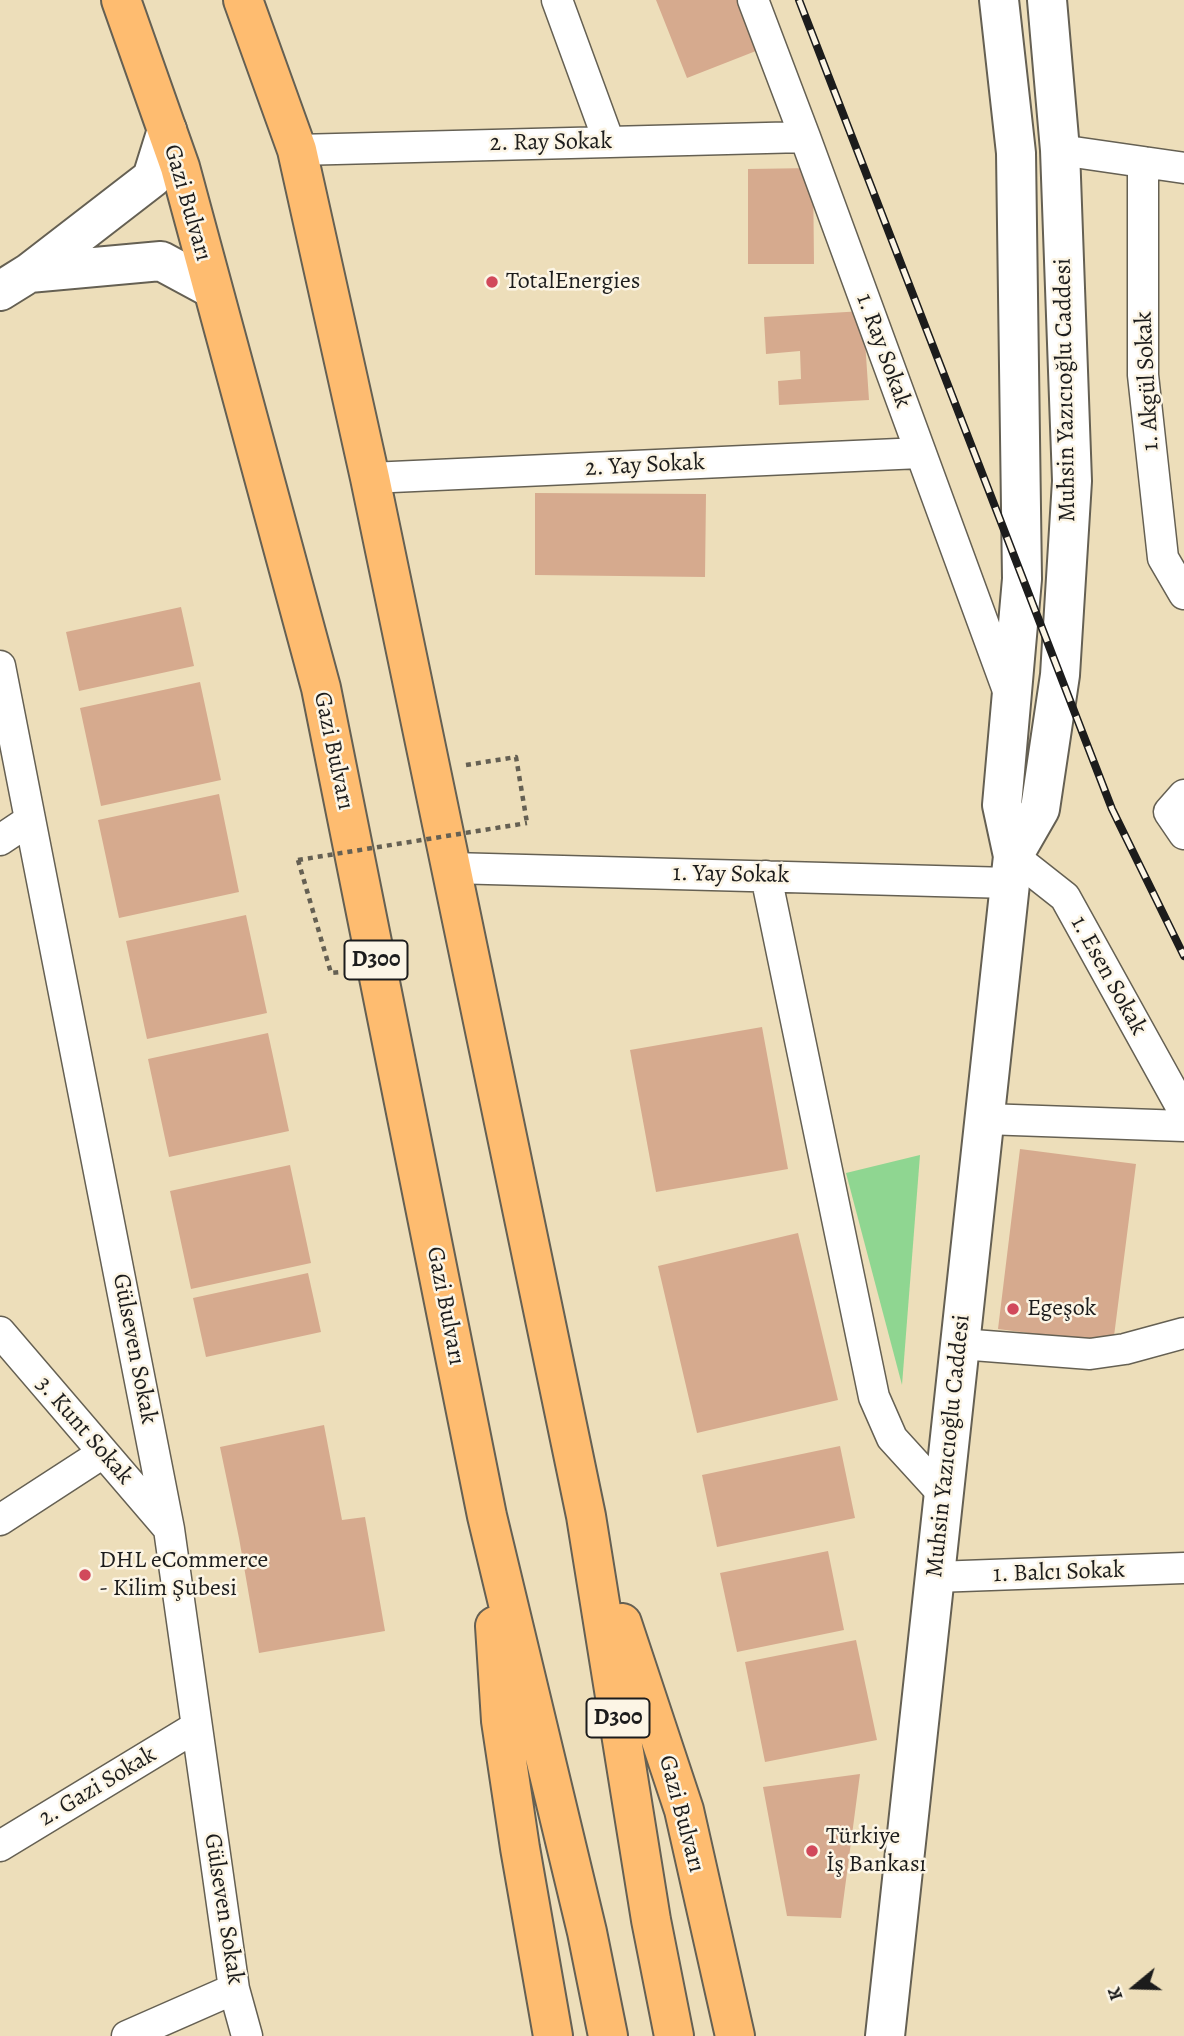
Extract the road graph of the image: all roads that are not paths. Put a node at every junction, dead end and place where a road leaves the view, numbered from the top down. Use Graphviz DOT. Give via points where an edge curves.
graph roads {
  1 [pos="121,0"];
  2 [pos="243,0"];
  3 [pos="557,0"];
  4 [pos="753,0"];
  5 [pos="999,0"];
  6 [pos="1046,0"];
  7 [pos="166,130"];
  8 [pos="805,137"];
  9 [pos="609,142"];
  10 [pos="1060,149"];
  11 [pos="297,150"];
  12 [pos="1016,153"];
  13 [pos="1143,162"];
  14 [pos="1184,168"];
  15 [pos="15,282"];
  16 [pos="211,288"];
  17 [pos="920,453"];
  18 [pos="370,478"];
  19 [pos="1184,594"];
  20 [pos="0,666"];
  21 [pos="1012,703"];
  22 [pos="1184,794"];
  23 [pos="30,820"];
  24 [pos="1184,834"];
  25 [pos="0,840"];
  26 [pos="451,868"];
  27 [pos="1012,869"];
  28 [pos="766,876"];
  29 [pos="1184,1112"];
  30 [pos="985,1119"];
  31 [pos="1184,1126"];
  32 [pos="0,1332"];
  33 [pos="1184,1333"];
  34 [pos="960,1345"];
  35 [pos="103,1452"];
  36 [pos="944,1495"];
  37 [pos="487,1516"];
  38 [pos="586,1516"];
  39 [pos="0,1520"];
  40 [pos="169,1529"];
  41 [pos="1184,1568"];
  42 [pos="935,1577"];
  43 [pos="196,1727"];
  44 [pos="0,1846"];
  45 [pos="234,1989"];
  46 [pos="128,2036"];
  47 [pos="247,2036"];
  48 [pos="553,2036"];
  49 [pos="608,2036"];
  50 [pos="674,2036"];
  51 [pos="735,2036"];
  52 [pos="885,2036"];
  1 -- 7 [label="highway, Gazi Bulvarı / D300"];
  2 -- 11 [label="highway, Gazi Bulvarı / D300"];
  3 -- 9 [label="street"];
  4 -- 8 [label="street, 1. Ray Sokak"];
  5 -- 12 [label="street, Muhsin Yazıcıoğlu Caddesi"];
  6 -- 10 [label="street, Muhsin Yazıcıoğlu Caddesi"];
  7 -- 15 [label="street" via="152,178"];
  7 -- 16 [label="highway, Gazi Bulvarı / D300"];
  8 -- 9 [label="street, 2. Ray Sokak"];
  8 -- 17 [label="street, 1. Ray Sokak"];
  9 -- 11 [label="street, 2. Ray Sokak"];
  10 -- 12 [label="street"];
  10 -- 13 [label="street"];
  10 -- 27 [label="street, Muhsin Yazıcıoğlu Caddesi" via="1072,481 1060,675 1040,809"];
  11 -- 18 [label="highway, Gazi Bulvarı / D300"];
  12 -- 21 [label="street, Muhsin Yazıcıoğlu Caddesi" via="1022,579"];
  13 -- 14 [label="street"];
  13 -- 19 [label="street, 1. Akgül Sokak" via="1143,375 1163,558"];
  15 -- 16 [label="street" via="162,261"];
  16 -- 37 [label="highway, Gazi Bulvarı / D300" via="321,688"];
  17 -- 18 [label="street, 2. Yay Sokak"];
  17 -- 21 [label="street, 1. Ray Sokak"];
  18 -- 26 [label="highway, Gazi Bulvarı / D300"];
  20 -- 23 [label="street, Gülseven Sokak"];
  21 -- 27 [label="street, Muhsin Yazıcıoğlu Caddesi" via="1002,805"];
  22 -- 24 [label="street" via="1169,812"];
  23 -- 25 [label="street"];
  23 -- 40 [label="street, Gülseven Sokak"];
  26 -- 28 [label="street, 1. Yay Sokak"];
  26 -- 38 [label="highway, Gazi Bulvarı / D300"];
  27 -- 28 [label="street, 1. Yay Sokak"];
  27 -- 29 [label="street, 1. Esen Sokak" via="1065,897"];
  27 -- 30 [label="street, Muhsin Yazıcıoğlu Caddesi"];
  28 -- 36 [label="street" via="874,1397 892,1438"];
  30 -- 31 [label="street"];
  30 -- 34 [label="street, Muhsin Yazıcıoğlu Caddesi"];
  32 -- 35 [label="street, 3. Kunt Sokak"];
  33 -- 34 [label="street" via="1090,1354"];
  34 -- 36 [label="street, Muhsin Yazıcıoğlu Caddesi"];
  35 -- 39 [label="street"];
  35 -- 40 [label="street, 3. Kunt Sokak"];
  36 -- 42 [label="street, Muhsin Yazıcıoğlu Caddesi"];
  37 -- 48 [label="highway, Gazi Bulvarı" via="501,1721"];
  37 -- 49 [label="highway, Gazi Bulvarı / D300"];
  38 -- 50 [label="highway, Gazi Bulvarı / D300"];
  38 -- 51 [label="highway, Gazi Bulvarı" via="684,1810"];
  40 -- 43 [label="street, Gülseven Sokak"];
  41 -- 42 [label="street, 1. Balcı Sokak"];
  42 -- 52 [label="street, Muhsin Yazıcıoğlu Caddesi"];
  43 -- 44 [label="street, 2. Gazi Sokak"];
  43 -- 45 [label="street, Gülseven Sokak"];
  45 -- 46 [label="street"];
  45 -- 47 [label="street, Gülseven Sokak"];
}
